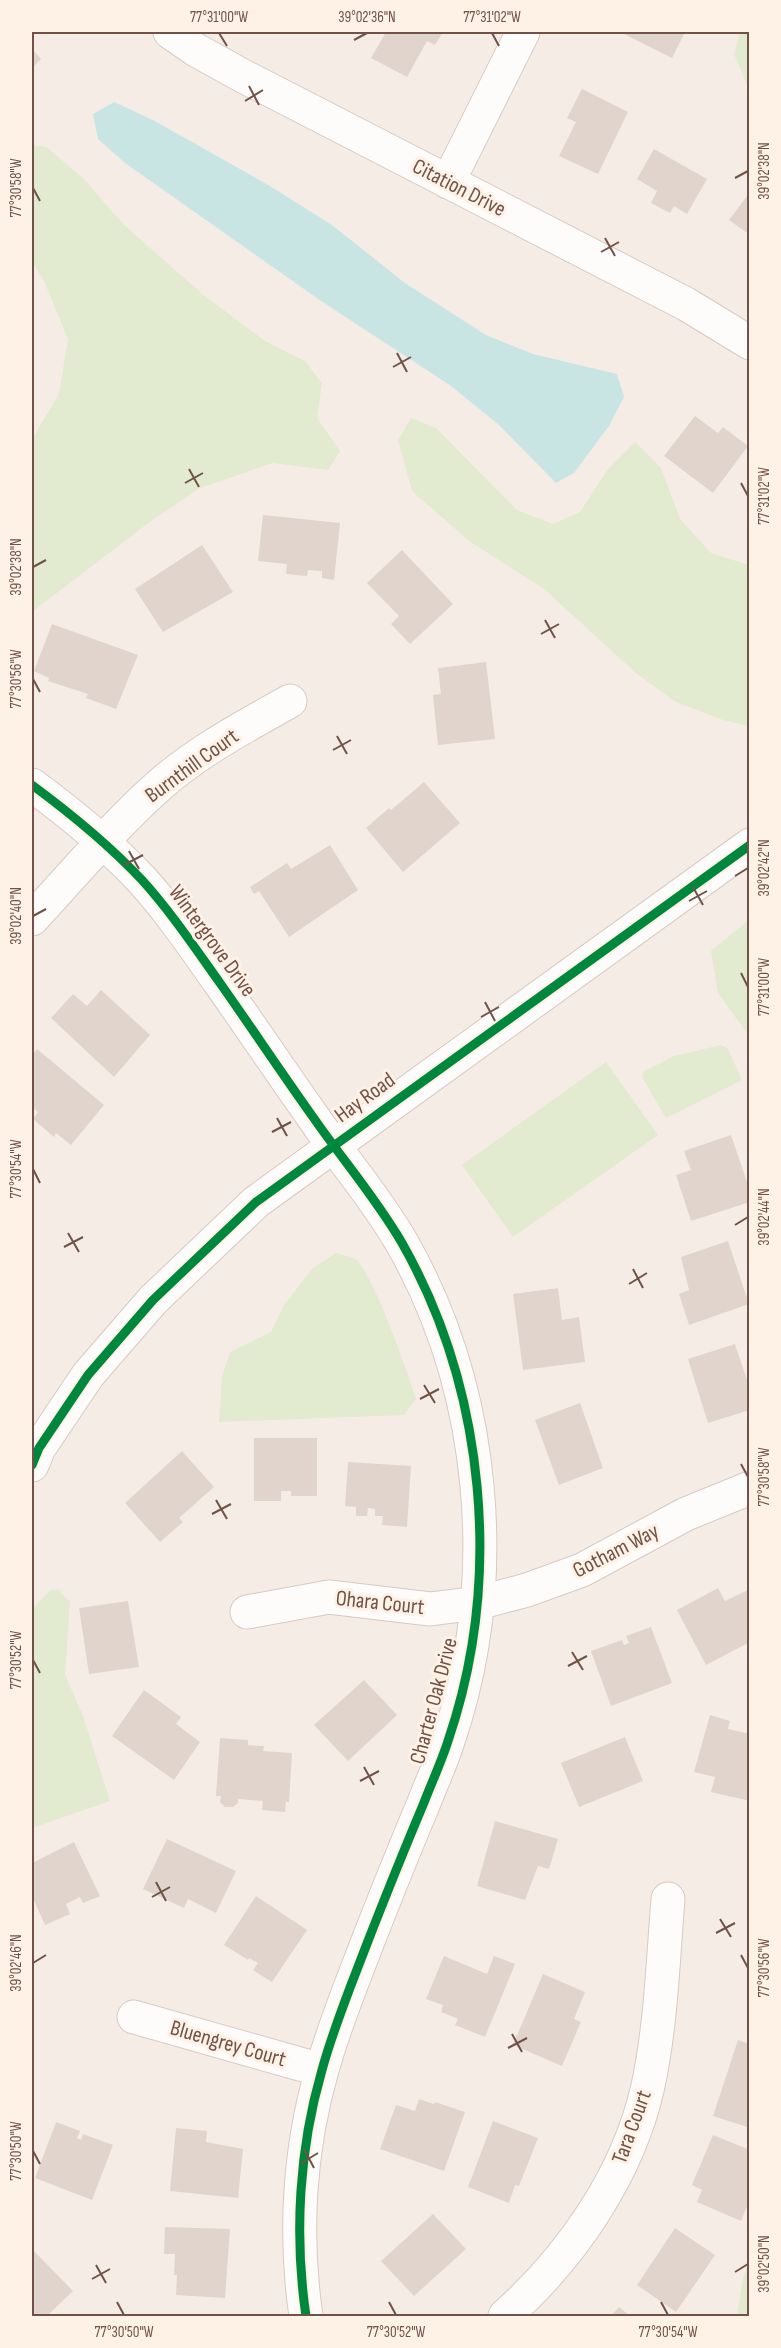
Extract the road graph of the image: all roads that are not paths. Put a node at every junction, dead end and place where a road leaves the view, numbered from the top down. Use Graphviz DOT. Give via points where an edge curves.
graph roads {
  1 [pos="170,32"];
  2 [pos="523,32"];
  3 [pos="448,182"];
  4 [pos="750,343"];
  5 [pos="290,701"];
  6 [pos="32,785"];
  7 [pos="103,843"];
  8 [pos="750,845"];
  9 [pos="32,919"];
  10 [pos="333,1145"];
  11 [pos="32,1465"];
  12 [pos="750,1488"];
  13 [pos="478,1603"];
  14 [pos="247,1611"];
  15 [pos="668,1899"];
  16 [pos="134,2017"];
  17 [pos="321,2070"];
  18 [pos="306,2316"];
  19 [pos="505,2316"];
  1 -- 3 [label="street, Citation Drive" via="243,76"];
  2 -- 3 [label="street"];
  3 -- 4 [label="street, Citation Drive" via="686,304"];
  5 -- 7 [label="street, Burnthill Court" via="208,749 163,782"];
  6 -- 7 [label="street, Wintergrove Drive"];
  7 -- 9 [label="street, Burnthill Court"];
  7 -- 10 [label="street, Wintergrove Drive" via="142,880 178,923"];
  8 -- 10 [label="street, Hay Road"];
  10 -- 11 [label="street, Hay Road" via="256,1202 153,1300 87,1375"];
  10 -- 13 [label="street, Charter Oak Drive" via="377,1202 404,1246 451,1356 476,1476 480,1537"];
  12 -- 13 [label="street, Gotham Way" via="686,1514 582,1570"];
  13 -- 14 [label="street, Ohara Court" via="429,1609 329,1597"];
  13 -- 17 [label="street, Charter Oak Drive" via="467,1671 448,1740 340,2011"];
  15 -- 19 [label="street, Tara Court" via="658,2024 637,2127 597,2208 560,2259"];
  16 -- 17 [label="street, Bluengrey Court"];
  17 -- 18 [label="street, Charter Oak Drive" via="304,2162 300,2210"];
}
